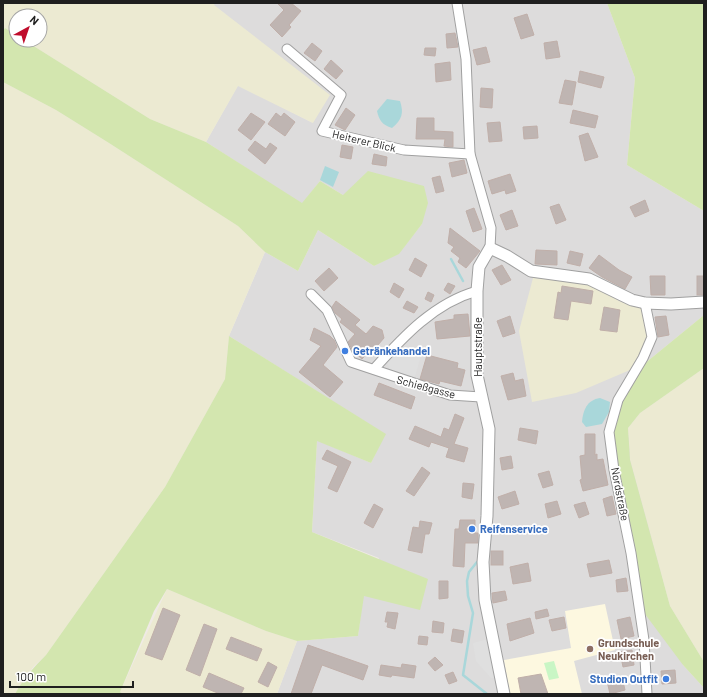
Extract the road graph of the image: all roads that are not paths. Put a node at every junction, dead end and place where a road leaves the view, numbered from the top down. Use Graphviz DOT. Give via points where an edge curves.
graph roads {
  1 [pos="457,3"];
  2 [pos="287,49"];
  3 [pos="470,154"];
  4 [pos="490,248"];
  5 [pos="477,291"];
  6 [pos="311,294"];
  7 [pos="704,302"];
  8 [pos="646,303"];
  9 [pos="374,369"];
  10 [pos="481,397"];
  11 [pos="504,694"];
  12 [pos="648,694"];
  1 -- 3 [label="street, Hauptstraße" via="466,66"];
  2 -- 3 [label="street, Heiterer Blick" via="341,95 322,130 404,150"];
  3 -- 4 [label="street, Hauptstraße" via="491,228"];
  4 -- 5 [label="street, Hauptstraße" via="479,267"];
  4 -- 8 [label="street" via="532,272 589,279 619,295"];
  5 -- 9 [label="street" via="445,304 424,319 397,343"];
  5 -- 10 [label="street, Hauptstraße" via="477,375"];
  6 -- 9 [label="street, Schießgasse" via="327,310 352,362"];
  7 -- 8 [label="street"];
  8 -- 12 [label="street, Nordstraße" via="652,337 643,358 618,400 609,432 614,470 632,552"];
  9 -- 10 [label="street, Schießgasse" via="450,396"];
  10 -- 11 [label="street, Hauptstraße" via="488,429 487,516 483,562 485,600"];
}
